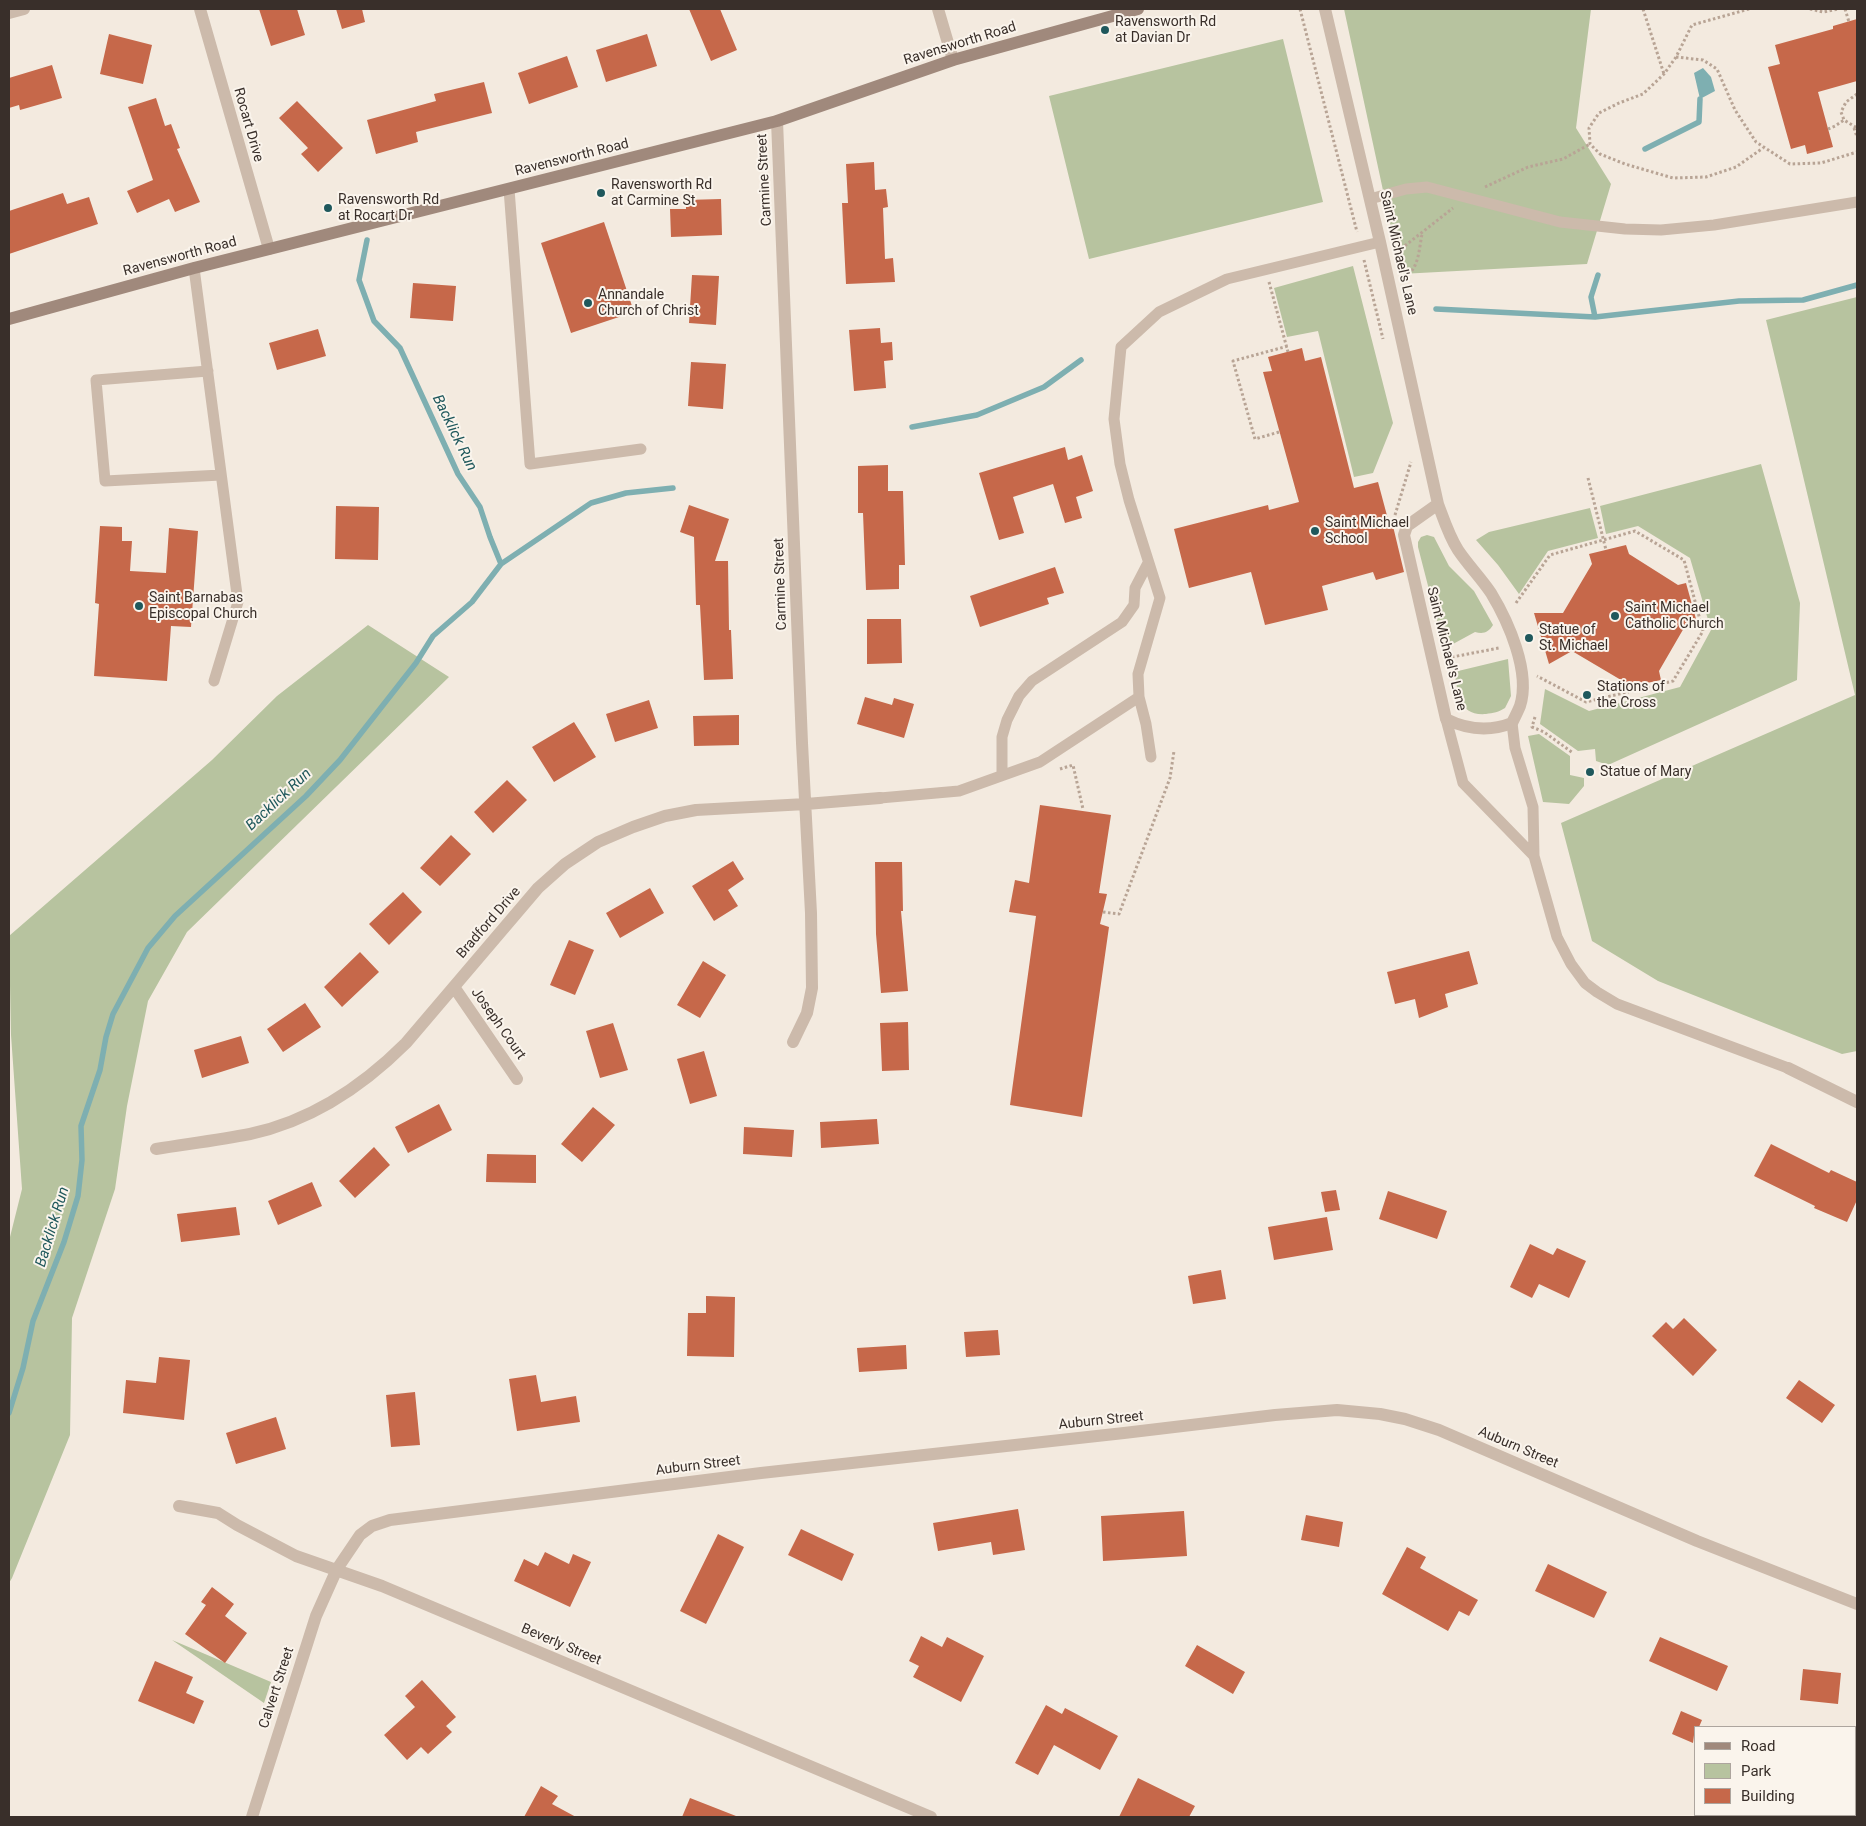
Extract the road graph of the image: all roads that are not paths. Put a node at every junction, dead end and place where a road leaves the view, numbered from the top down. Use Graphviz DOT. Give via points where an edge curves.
graph roads {
  1 [pos="24,9"];
  2 [pos="200,9"];
  3 [pos="938,9"];
  4 [pos="1138,9"];
  5 [pos="1325,9"];
  6 [pos="9,13"];
  7 [pos="953,60"];
  8 [pos="777,121"];
  9 [pos="509,189"];
  10 [pos="1370,198"];
  11 [pos="1857,202"];
  12 [pos="1380,242"];
  13 [pos="269,249"];
  14 [pos="194,268"];
  15 [pos="9,318"];
  16 [pos="208,371"];
  17 [pos="641,448"];
  18 [pos="221,475"];
  19 [pos="1438,504"];
  20 [pos="1148,562"];
  21 [pos="214,681"];
  22 [pos="1139,697"];
  23 [pos="1446,719"];
  24 [pos="1512,723"];
  25 [pos="1150,757"];
  26 [pos="1002,775"];
  27 [pos="880,798"];
  28 [pos="806,804"];
  29 [pos="1534,856"];
  30 [pos="454,987"];
  31 [pos="794,1042"];
  32 [pos="1788,1068"];
  33 [pos="517,1078"];
  34 [pos="1857,1102"];
  35 [pos="156,1149"];
  36 [pos="179,1506"];
  37 [pos="337,1570"];
  38 [pos="1857,1604"];
  39 [pos="252,1817"];
  40 [pos="930,1817"];
  1 -- 6 [label="street"];
  2 -- 13 [label="street, Rocart Drive"];
  3 -- 7 [label="street"];
  4 -- 7 [label="main road, Ravensworth Road"];
  5 -- 10 [label="street, Saint Michael's Lane"];
  7 -- 8 [label="main road, Ravensworth Road"];
  8 -- 9 [label="main road, Ravensworth Road"];
  8 -- 28 [label="street, Carmine Street"];
  9 -- 13 [label="main road, Ravensworth Road"];
  9 -- 17 [label="lane" via="530,464"];
  10 -- 11 [label="lane" via="1427,187 1560,222 1661,230 1714,226"];
  10 -- 12 [label="street, Saint Michael's Lane"];
  12 -- 19 [label="street, Saint Michael's Lane"];
  12 -- 20 [label="lane" via="1227,279 1159,312 1121,347 1114,419 1120,464"];
  13 -- 14 [label="main road, Ravensworth Road"];
  14 -- 15 [label="main road, Ravensworth Road"];
  14 -- 16 [label="lane"];
  16 -- 18 [label="lane"];
  16 -- 18 [label="lane" via="96,380 105,481"];
  18 -- 21 [label="lane" via="238,602"];
  19 -- 23 [label="street, Saint Michael's Lane" via="1407,526 1404,535"];
  19 -- 24 [label="street, Saint Michael's Lane" via="1446,528 1490,592 1507,622 1515,645 1522,687 1521,704"];
  20 -- 22 [label="lane" via="1160,598 1138,674"];
  20 -- 26 [label="lane" via="1135,588 1134,605 1122,622 1032,681 1019,696 1002,737"];
  22 -- 25 [label="lane"];
  22 -- 26 [label="lane" via="1040,762"];
  23 -- 24 [label="street, Saint Michael's Lane" via="1478,729"];
  23 -- 29 [label="lane" via="1464,783"];
  24 -- 29 [label="lane" via="1515,748 1533,807"];
  26 -- 27 [label="lane" via="959,791"];
  27 -- 28 [label="street, Bradford Drive"];
  28 -- 30 [label="street, Bradford Drive" via="696,810 649,821 598,842 565,864 538,888"];
  28 -- 31 [label="street, Carmine Street" via="812,988 807,1013"];
  29 -- 32 [label="lane" via="1560,944 1585,982 1617,1004"];
  30 -- 33 [label="street, Joseph Court"];
  30 -- 35 [label="street, Bradford Drive" via="386,1063 356,1087 322,1107 287,1123 252,1133"];
  32 -- 34 [label="street"];
  36 -- 37 [label="street, Beverly Street" via="218,1512 296,1556"];
  37 -- 38 [label="street, Auburn Street" via="360,1535 372,1526 390,1520 752,1474 1338,1410 1388,1416 1439,1430 1697,1541"];
  37 -- 39 [label="street, Calvert Street" via="316,1616"];
  37 -- 40 [label="street, Beverly Street" via="392,1590"];
}
